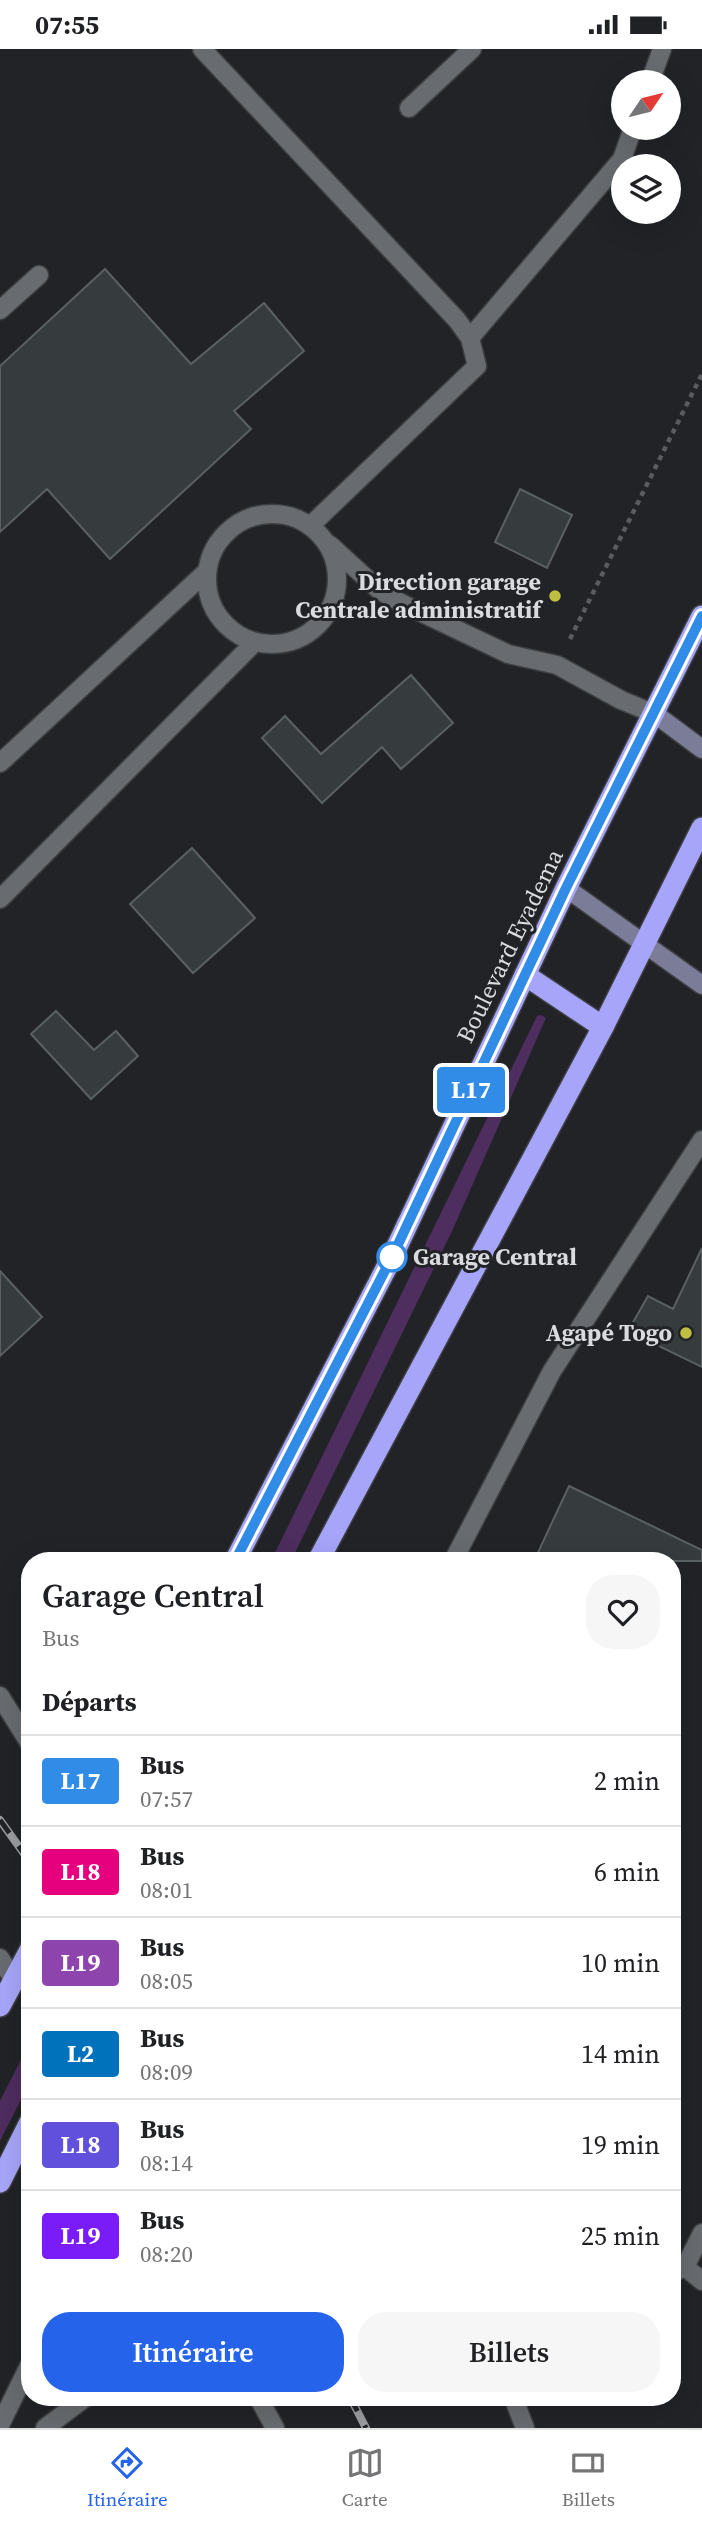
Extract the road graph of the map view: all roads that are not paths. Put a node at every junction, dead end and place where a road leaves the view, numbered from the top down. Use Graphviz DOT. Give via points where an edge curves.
graph roads {
  1 [pos="202,49"];
  2 [pos="472,49"];
  3 [pos="662,49"];
  4 [pos="654,70"];
  5 [pos="409,108"];
  6 [pos="629,140"];
  7 [pos="39,275"];
  8 [pos="0,310"];
  9 [pos="470,338"];
  10 [pos="310,526"];
  11 [pos="325,540"];
  12 [pos="207,571"];
  13 [pos="702,616"];
  14 [pos="255,642"];
  15 [pos="655,714"];
  16 [pos="702,749"];
  17 [pos="0,763"];
  18 [pos="702,828"];
  19 [pos="566,888"];
  20 [pos="0,899"];
  21 [pos="644,944"];
  22 [pos="524,975"];
  23 [pos="702,985"];
  24 [pos="603,1027"];
  25 [pos="702,1140"];
  26 [pos="240,1552"];
  27 [pos="323,1552"];
  28 [pos="458,1552"];
  29 [pos="0,1696"];
  30 [pos="21,1730"];
  31 [pos="0,1958"];
  32 [pos="21,1965"];
  33 [pos="13,1979"];
  34 [pos="0,2006"];
  35 [pos="21,2140"];
  36 [pos="0,2182"];
  37 [pos="702,2233"];
  38 [pos="681,2267"];
  39 [pos="681,2271"];
  40 [pos="702,2281"];
  41 [pos="21,2382"];
  42 [pos="74,2406"];
  43 [pos="263,2406"];
  44 [pos="516,2406"];
  45 [pos="0,2425"];
  46 [pos="46,2428"];
  47 [pos="275,2428"];
  48 [pos="525,2428"];
  1 -- 9 [label="street"];
  2 -- 5 [label="street"];
  3 -- 4 [label="street"];
  6 -- 9 [label="street" via="622,159"];
  7 -- 8 [label="street"];
  9 -- 10 [label="street" via="477,366"];
  10 -- 11 [label="street"];
  10 -- 12 [label="street" via="290,516 246,519 228,531 214,549"];
  11 -- 14 [label="street" via="335,563 337,585 319,625 300,638 278,644"];
  11 -- 15 [label="street" via="377,589 399,602 508,654 557,665"];
  12 -- 14 [label="street" via="218,615 234,632"];
  12 -- 17 [label="street"];
  13 -- 15 [label="highway, Boulevard Eyadema"];
  14 -- 20 [label="street"];
  15 -- 16 [label="street"];
  15 -- 19 [label="highway, Boulevard Eyadema"];
  18 -- 21 [label="highway"];
  19 -- 21 [label="street"];
  19 -- 22 [label="highway, Boulevard Eyadema"];
  21 -- 23 [label="street"];
  21 -- 24 [label="highway"];
  22 -- 24 [label="highway"];
  22 -- 26 [label="highway, Boulevard Eyadema" via="393,1255"];
  24 -- 27 [label="highway"];
  25 -- 28 [label="street" via="552,1371"];
  29 -- 30 [label="street"];
  31 -- 33 [label="street"];
  32 -- 33 [label="highway"];
  33 -- 34 [label="highway"];
  35 -- 36 [label="highway"];
  37 -- 38 [label="street"];
  39 -- 40 [label="street"];
  41 -- 45 [label="street"];
  42 -- 46 [label="street"];
  43 -- 47 [label="street"];
  44 -- 48 [label="street"];
}
